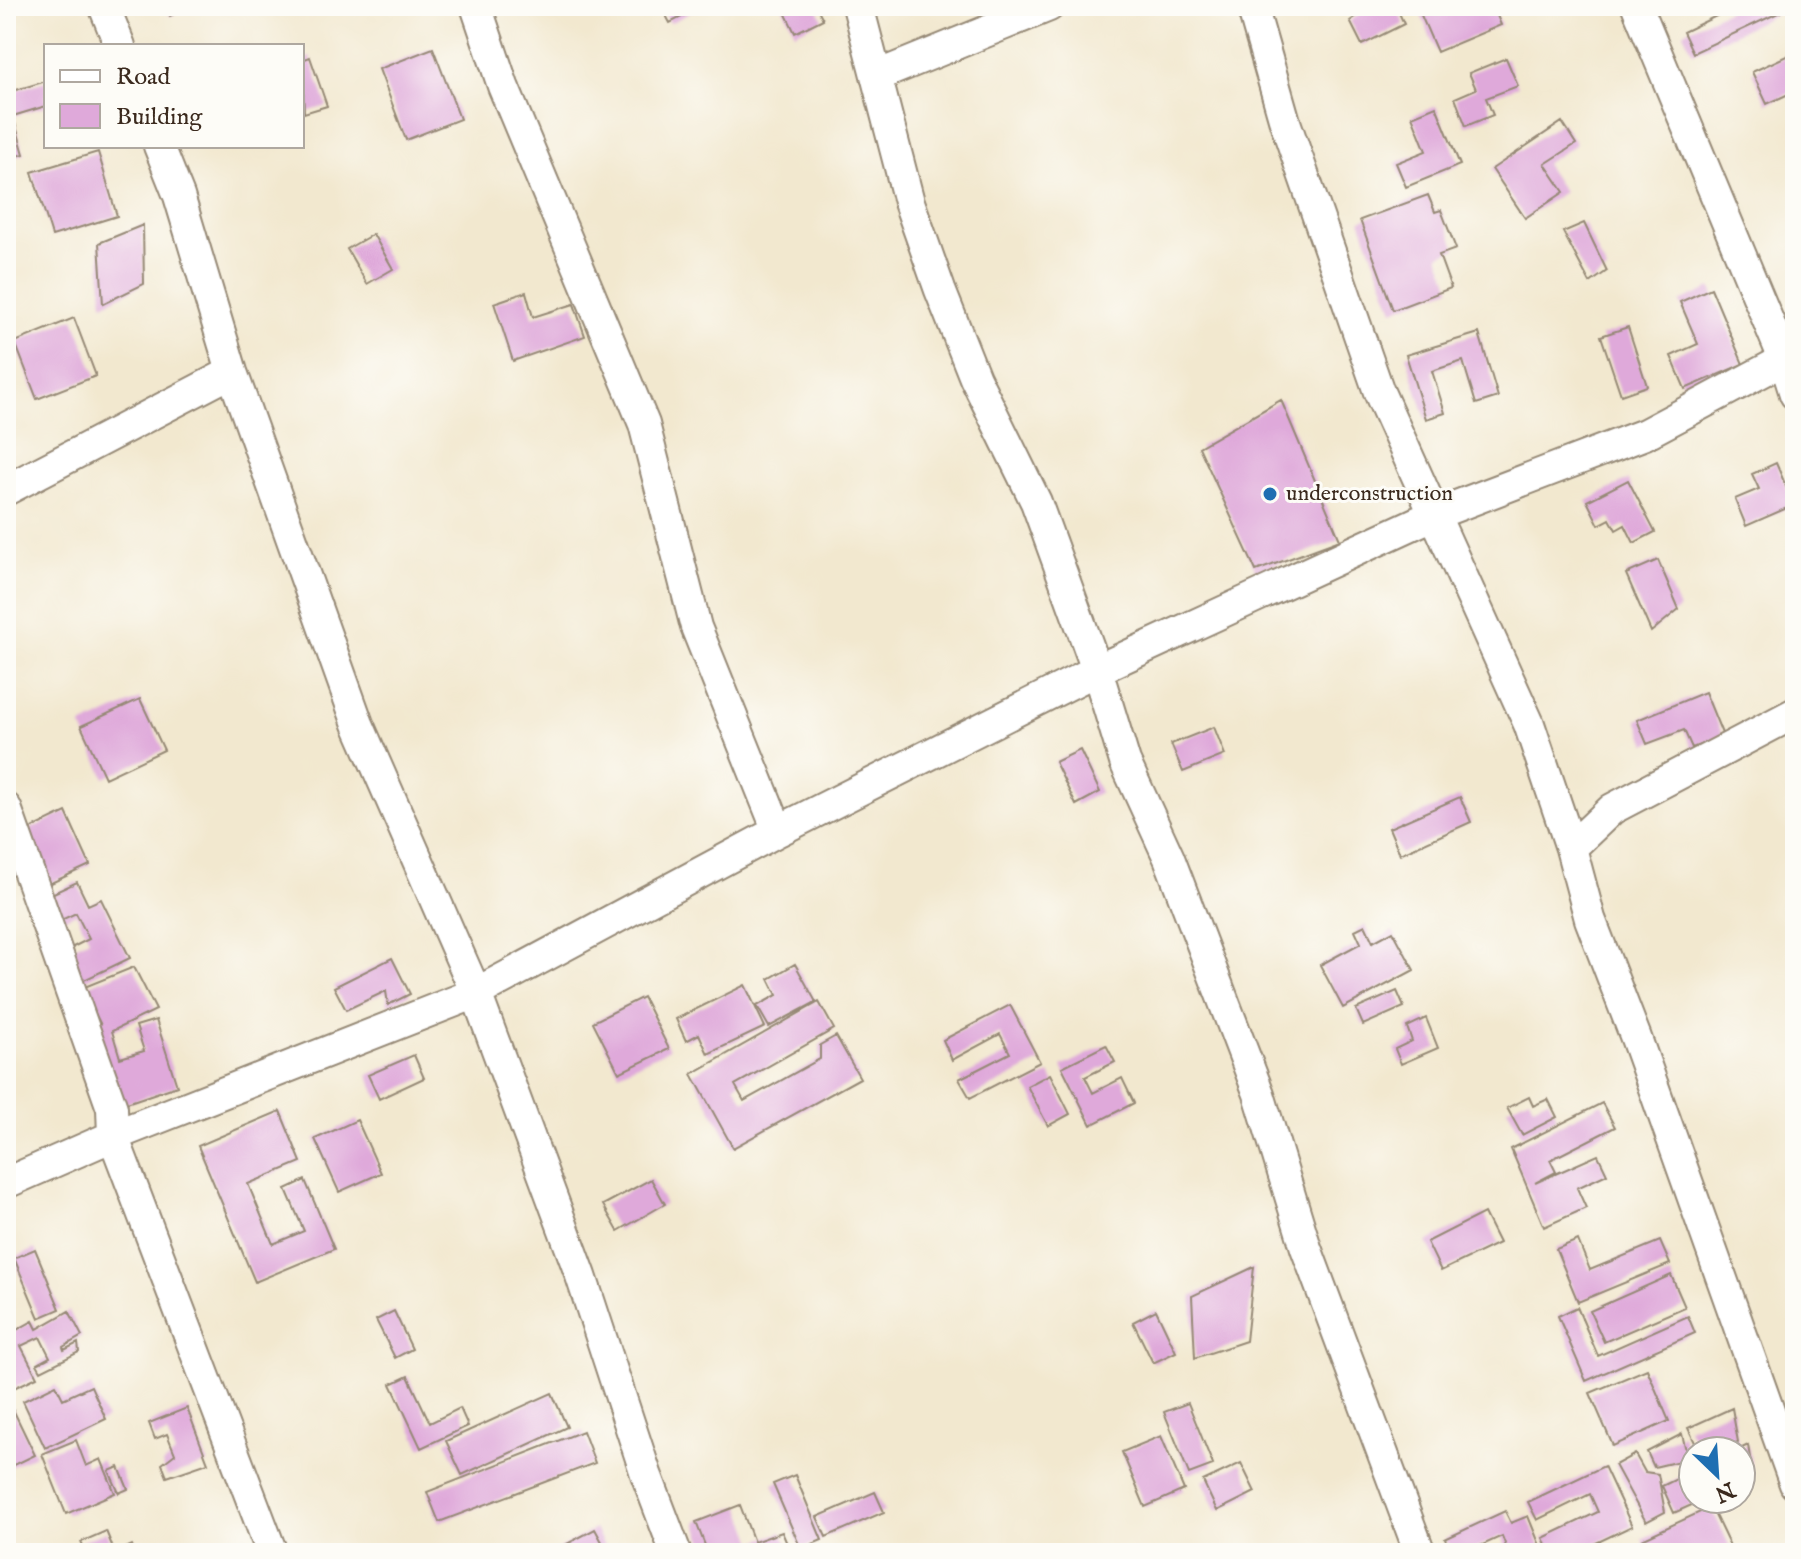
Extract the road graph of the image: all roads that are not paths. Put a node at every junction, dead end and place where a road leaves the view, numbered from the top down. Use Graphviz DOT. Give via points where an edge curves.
graph roads {
  1 [pos="104,6"];
  2 [pos="476,6"];
  3 [pos="858,6"];
  4 [pos="1049,6"];
  5 [pos="1252,6"];
  6 [pos="1637,6"];
  7 [pos="119,44"];
  8 [pos="877,76"];
  9 [pos="160,148"];
  10 [pos="1790,356"];
  11 [pos="232,372"];
  12 [pos="1795,394"];
  13 [pos="6,490"];
  14 [pos="1433,515"];
  15 [pos="1097,670"];
  16 [pos="1795,713"];
  17 [pos="6,808"];
  18 [pos="778,831"];
  19 [pos="1571,848"];
  20 [pos="476,993"];
  21 [pos="113,1136"];
  22 [pos="6,1183"];
  23 [pos="1795,1484"];
  24 [pos="272,1553"];
  25 [pos="676,1553"];
  26 [pos="1420,1553"];
  1 -- 7 [label="street"];
  2 -- 18 [label="street" via="503,86 644,424 696,627"];
  3 -- 8 [label="street"];
  4 -- 8 [label="street"];
  5 -- 14 [label="street" via="1285,122 1361,343"];
  6 -- 10 [label="street"];
  8 -- 15 [label="street" via="909,202 940,290 975,378 1036,502"];
  9 -- 11 [label="street"];
  10 -- 12 [label="street"];
  10 -- 14 [label="street" via="1645,434"];
  11 -- 13 [label="street"];
  11 -- 20 [label="street" via="358,724"];
  14 -- 15 [label="street"];
  14 -- 19 [label="street" via="1529,724"];
  15 -- 18 [label="street"];
  15 -- 26 [label="street" via="1125,762 1169,858 1259,1094 1306,1248"];
  16 -- 19 [label="street" via="1612,809"];
  17 -- 21 [label="street" via="112,1108"];
  18 -- 20 [label="street"];
  19 -- 23 [label="street" via="1590,919"];
  20 -- 21 [label="street"];
  20 -- 25 [label="street"];
  21 -- 22 [label="street"];
  21 -- 24 [label="street"];
}
